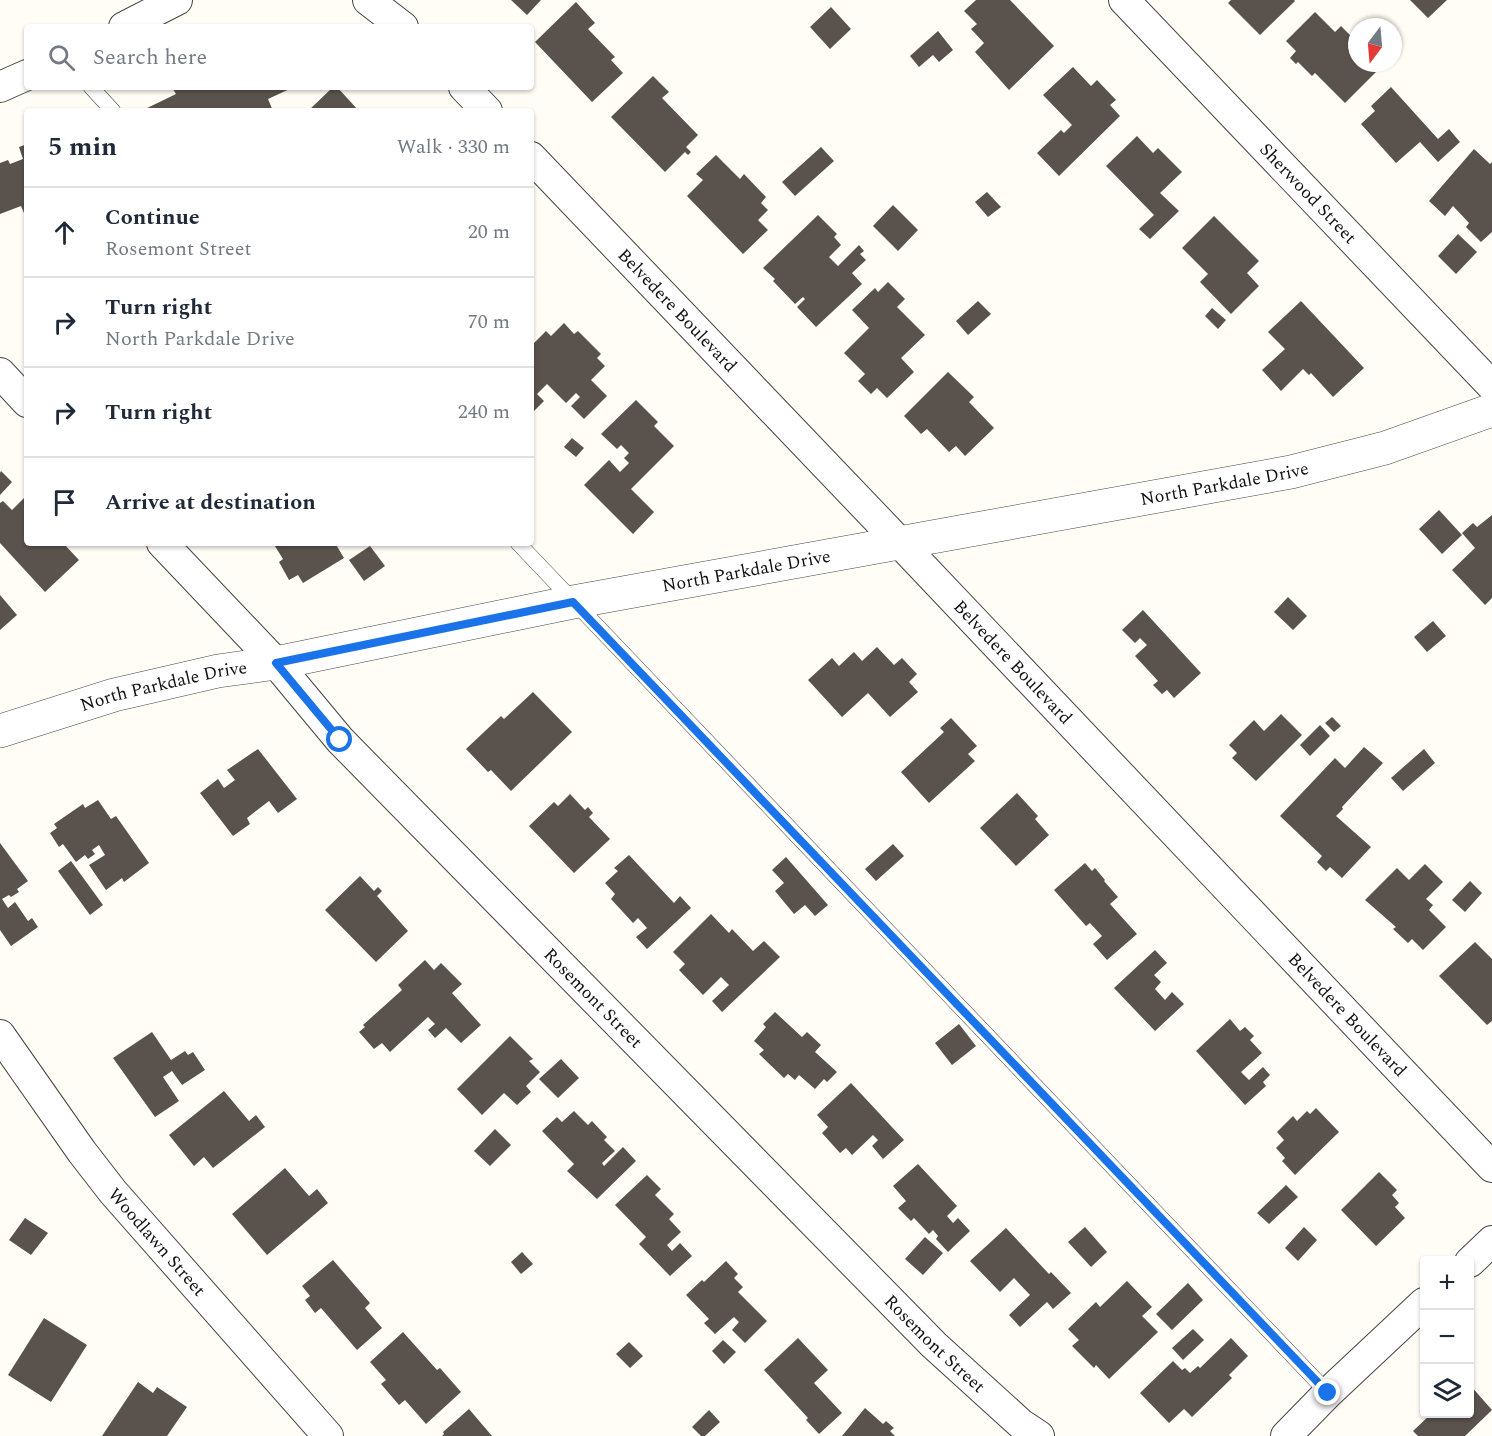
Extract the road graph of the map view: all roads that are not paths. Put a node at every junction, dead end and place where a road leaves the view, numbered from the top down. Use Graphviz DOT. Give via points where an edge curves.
graph roads {
  1 [pos="177,0"];
  2 [pos="368,0"];
  3 [pos="1124,0"];
  4 [pos="130,24"];
  5 [pos="399,24"];
  6 [pos="24,76"];
  7 [pos="0,87"];
  8 [pos="94,90"];
  9 [pos="467,90"];
  10 [pos="110,108"];
  11 [pos="484,108"];
  12 [pos="534,160"];
  13 [pos="0,373"];
  14 [pos="1492,386"];
  15 [pos="24,399"];
  16 [pos="1492,410"];
  17 [pos="900,543"];
  18 [pos="165,546"];
  19 [pos="521,546"];
  20 [pos="573,602"];
  21 [pos="276,663"];
  22 [pos="0,731"];
  23 [pos="0,1035"];
  24 [pos="1492,1167"];
  25 [pos="1492,1241"];
  26 [pos="1474,1258"];
  27 [pos="1420,1308"];
  28 [pos="1328,1393"];
  29 [pos="327,1436"];
  30 [pos="1039,1436"];
  31 [pos="1286,1436"];
  1 -- 4 [label="street"];
  2 -- 5 [label="street"];
  3 -- 14 [label="street, Sherwood Street"];
  6 -- 7 [label="street"];
  8 -- 10 [label="lane"];
  9 -- 11 [label="street"];
  12 -- 17 [label="street, Belvedere Boulevard"];
  13 -- 15 [label="street"];
  16 -- 17 [label="street, North Parkdale Drive" via="1385,448 1291,472"];
  17 -- 20 [label="street, North Parkdale Drive"];
  17 -- 24 [label="street, Belvedere Boulevard"];
  18 -- 21 [label="street, Rosemont Street"];
  19 -- 20 [label="lane"];
  20 -- 21 [label="street, North Parkdale Drive"];
  20 -- 28 [label="lane"];
  21 -- 22 [label="street, North Parkdale Drive" via="218,671 114,695"];
  21 -- 30 [label="street, Rosemont Street" via="340,740 934,1345"];
  23 -- 29 [label="street, Woodlawn Street" via="113,1192"];
  25 -- 26 [label="street"];
  27 -- 28 [label="street"];
  28 -- 31 [label="street"];
}
